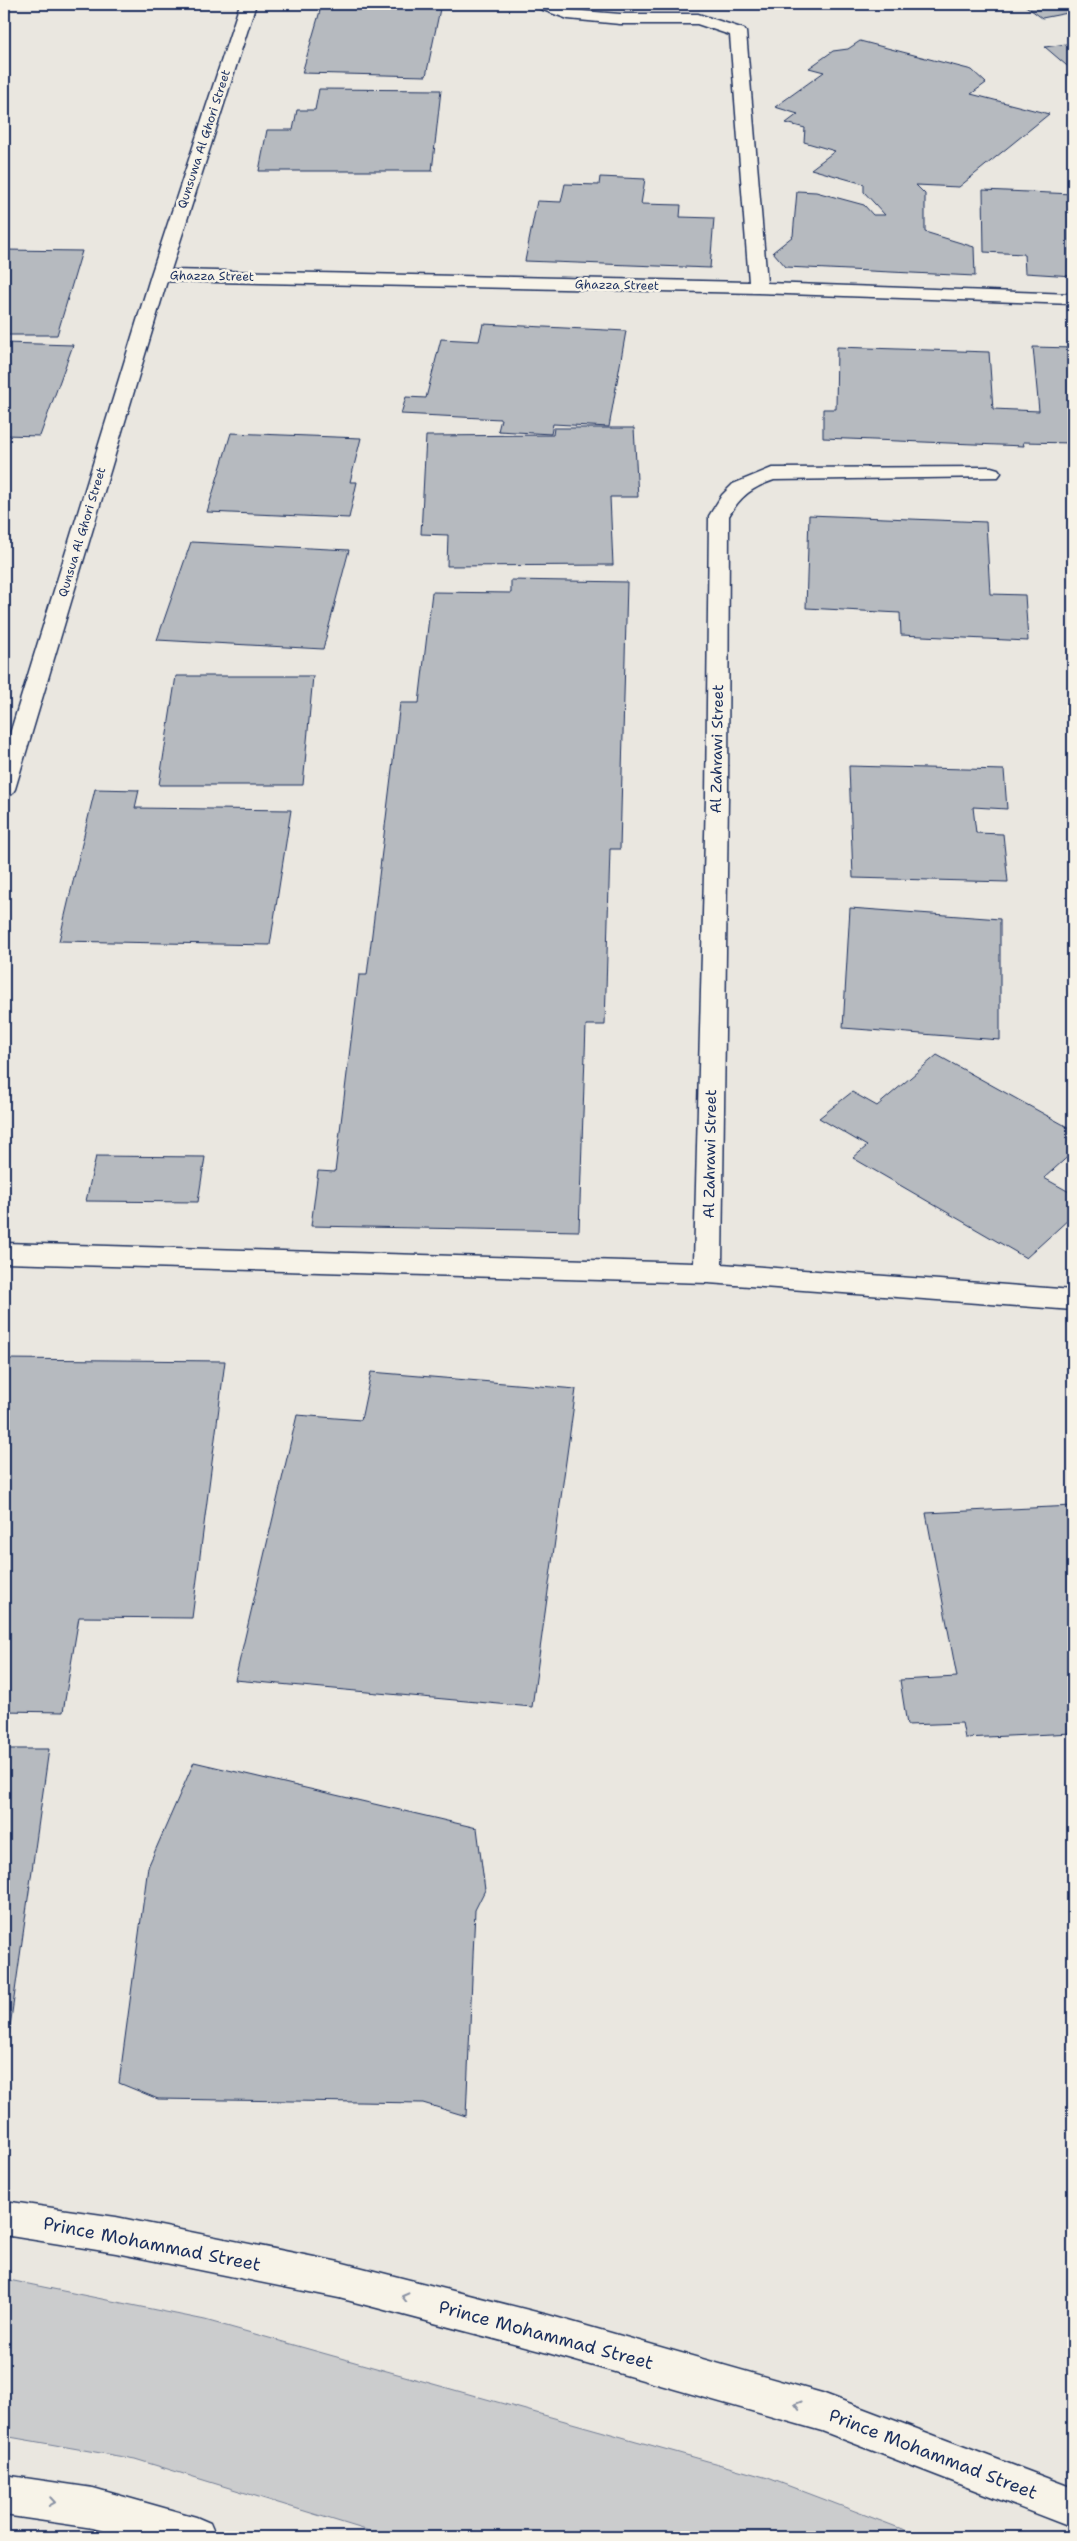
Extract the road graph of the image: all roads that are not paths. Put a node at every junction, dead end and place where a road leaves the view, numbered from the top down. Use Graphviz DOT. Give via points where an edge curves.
graph roads {
  1 [pos="248,4"];
  2 [pos="540,4"];
  3 [pos="160,275"];
  4 [pos="758,288"];
  5 [pos="1073,299"];
  6 [pos="991,473"];
  7 [pos="4,789"];
  8 [pos="4,1253"];
  9 [pos="708,1272"];
  10 [pos="1073,1300"];
  11 [pos="4,2218"];
  12 [pos="4,2495"];
  13 [pos="1073,2508"];
  14 [pos="196,2537"];
  1 -- 3 [label="street, Qunsuwa Al Ghori Street"];
  2 -- 4 [label="street" via="576,15 620,19 698,19 738,32"];
  3 -- 4 [label="street, Ghazza Street"];
  3 -- 7 [label="street, Qunsua Al Ghori Street"];
  4 -- 5 [label="street, Ghazza Street"];
  6 -- 9 [label="street, Al Zahrawi Street" via="772,474 745,483 729,497 719,516"];
  8 -- 9 [label="street"];
  9 -- 10 [label="street"];
  13 -- 11 [label="street, Prince Mohammad Street, one-way" via="822,2412 548,2334 339,2280 116,2235"];
  12 -- 14 [label="street, one-way" via="93,2508"];
}
